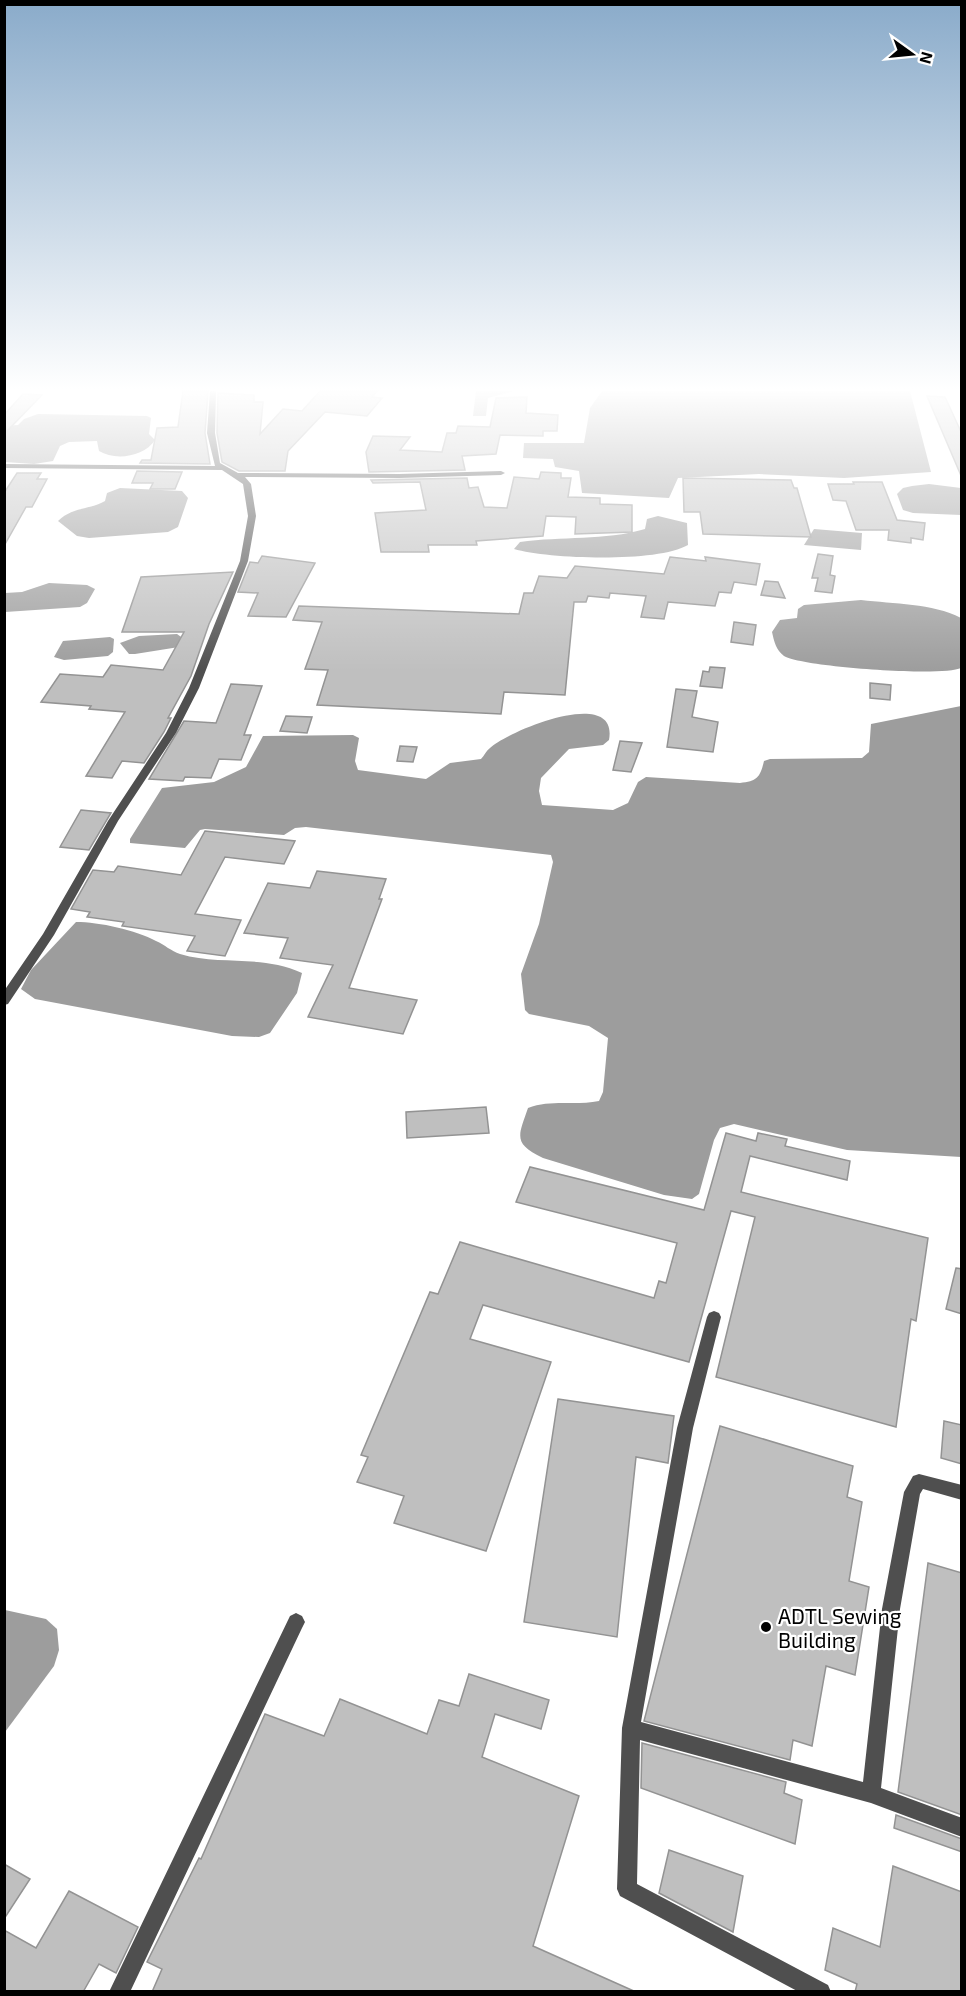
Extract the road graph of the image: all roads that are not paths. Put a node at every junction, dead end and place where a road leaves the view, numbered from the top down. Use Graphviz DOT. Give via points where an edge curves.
graph roads {
  1 [pos="247,484"];
  2 [pos="4,1001"];
  3 [pos="714,1317"];
  4 [pos="962,1493"];
  5 [pos="296,1622"];
  6 [pos="631,1728"];
  7 [pos="871,1794"];
  8 [pos="962,1828"];
  9 [pos="119,1992"];
  10 [pos="821,1992"];
  1 -- 2 [label="street" via="252,516 244,561 194,688 171,733"];
  3 -- 6 [label="street" via="685,1428"];
  4 -- 7 [label="street" via="919,1481 912,1492 891,1609"];
  5 -- 9 [label="street"];
  6 -- 7 [label="street"];
  6 -- 10 [label="street" via="627,1889"];
  7 -- 8 [label="street"];
}
